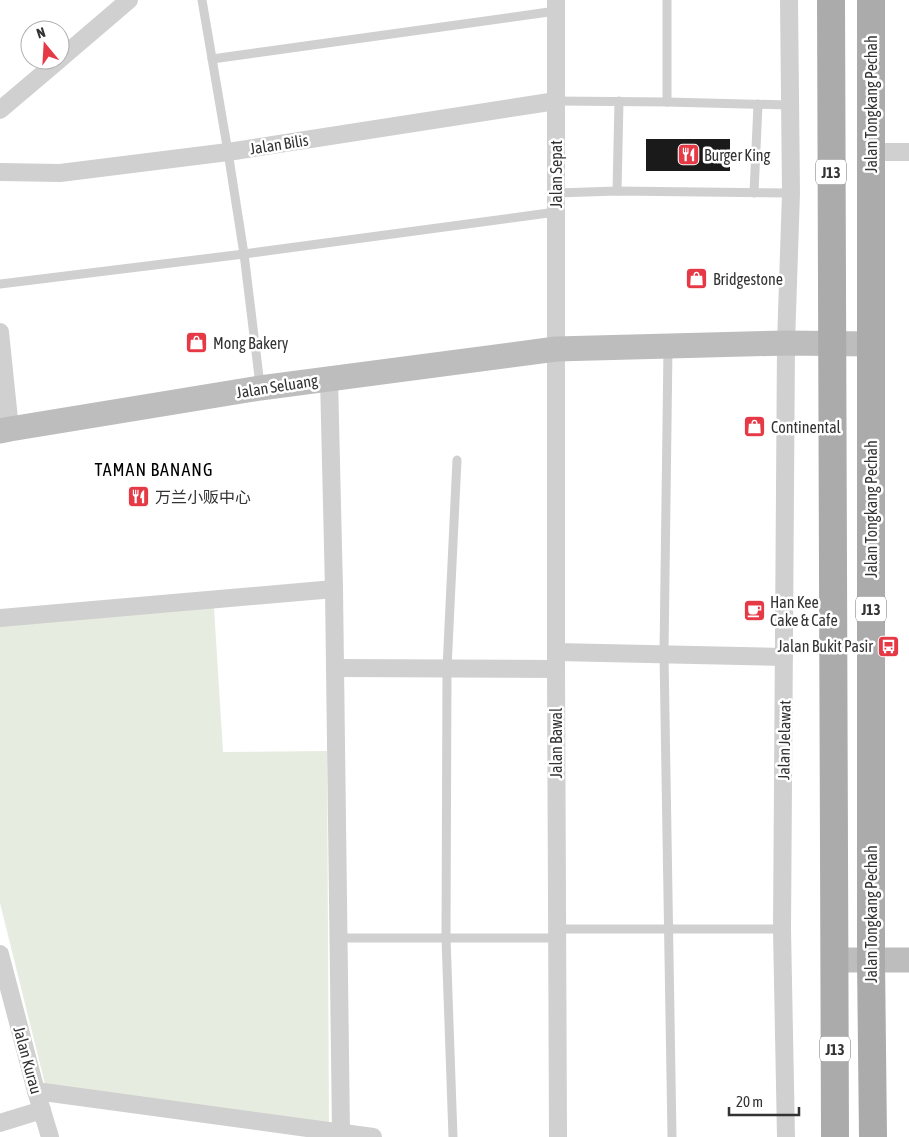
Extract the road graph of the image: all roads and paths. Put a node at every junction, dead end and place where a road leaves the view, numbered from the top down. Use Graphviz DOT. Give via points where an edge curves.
graph roads {
  1 [pos="129,0"];
  2 [pos="202,0"];
  3 [pos="667,0"];
  4 [pos="789,0"];
  5 [pos="830,0"];
  6 [pos="872,0"];
  7 [pos="556,5"];
  8 [pos="70,50"];
  9 [pos="212,59"];
  10 [pos="46,70"];
  11 [pos="556,101"];
  12 [pos="619,101"];
  13 [pos="667,102"];
  14 [pos="758,104"];
  15 [pos="789,105"];
  16 [pos="0,110"];
  17 [pos="228,152"];
  18 [pos="871,152"];
  19 [pos="909,152"];
  20 [pos="0,172"];
  21 [pos="617,191"];
  22 [pos="556,193"];
  23 [pos="754,193"];
  24 [pos="791,193"];
  25 [pos="556,212"];
  26 [pos="244,254"];
  27 [pos="0,284"];
  28 [pos="0,332"];
  29 [pos="786,343"];
  30 [pos="832,344"];
  31 [pos="871,344"];
  32 [pos="668,346"];
  33 [pos="556,349"];
  34 [pos="329,378"];
  35 [pos="260,388"];
  36 [pos="5,430"];
  37 [pos="457,460"];
  38 [pos="334,589"];
  39 [pos="0,618"];
  40 [pos="664,654"];
  41 [pos="784,657"];
  42 [pos="556,660"];
  43 [pos="335,668"];
  44 [pos="447,668"];
  45 [pos="669,929"];
  46 [pos="782,929"];
  47 [pos="557,934"];
  48 [pos="339,938"];
  49 [pos="446,938"];
  50 [pos="0,954"];
  51 [pos="835,960"];
  52 [pos="871,960"];
  53 [pos="909,960"];
  54 [pos="36,1091"];
  55 [pos="42,1110"];
  56 [pos="0,1123"];
  57 [pos="341,1132"];
  58 [pos="50,1137"];
  59 [pos="373,1137"];
  60 [pos="453,1137"];
  61 [pos="558,1137"];
  62 [pos="672,1137"];
  63 [pos="786,1137"];
  64 [pos="836,1137"];
  65 [pos="873,1137"];
  1 -- 8 [label="street"];
  2 -- 9 [label="lane"];
  3 -- 13 [label="lane"];
  4 -- 15 [label="street, Jalan Jelawat"];
  5 -- 30 [label="main road, J13"];
  6 -- 18 [label="main road, Jalan Tongkang Pechah / J13"];
  7 -- 9 [label="lane"];
  7 -- 11 [label="street, Jalan Sepat"];
  9 -- 17 [label="lane"];
  10 -- 16 [label="street"];
  11 -- 12 [label="lane"];
  11 -- 17 [label="street, Jalan Bilis"];
  11 -- 22 [label="street, Jalan Sepat"];
  12 -- 13 [label="lane"];
  12 -- 21 [label="lane"];
  13 -- 14 [label="lane"];
  14 -- 15 [label="lane"];
  14 -- 23 [label="lane"];
  15 -- 24 [label="street, Jalan Jelawat"];
  17 -- 20 [label="street, Jalan Bilis" via="60,174"];
  17 -- 26 [label="lane"];
  18 -- 19 [label="street"];
  18 -- 31 [label="main road, Jalan Tongkang Pechah / J13"];
  21 -- 22 [label="lane"];
  21 -- 23 [label="lane"];
  22 -- 25 [label="street, Jalan Sepat"];
  23 -- 24 [label="lane"];
  24 -- 29 [label="street, Jalan Jelawat"];
  25 -- 26 [label="lane"];
  25 -- 33 [label="street, Jalan Sepat"];
  26 -- 27 [label="lane"];
  26 -- 35 [label="lane"];
  28 -- 36 [label="street"];
  29 -- 30 [label="street, Jalan Seluang"];
  29 -- 32 [label="street, Jalan Seluang"];
  29 -- 41 [label="street, Jalan Jelawat"];
  30 -- 31 [label="street, Jalan Seluang"];
  30 -- 51 [label="main road, J13"];
  31 -- 52 [label="main road, Jalan Tongkang Pechah / J13"];
  32 -- 33 [label="street, Jalan Seluang"];
  32 -- 40 [label="lane"];
  33 -- 34 [label="street, Jalan Seluang"];
  33 -- 42 [label="street, Jalan Bawal"];
  34 -- 35 [label="street, Jalan Seluang"];
  34 -- 38 [label="street"];
  35 -- 36 [label="street, Jalan Seluang"];
  37 -- 44 [label="lane"];
  38 -- 39 [label="street"];
  38 -- 43 [label="street"];
  40 -- 41 [label="street"];
  40 -- 42 [label="street"];
  40 -- 45 [label="lane"];
  41 -- 46 [label="street, Jalan Jelawat"];
  42 -- 44 [label="street"];
  42 -- 47 [label="street, Jalan Bawal"];
  43 -- 44 [label="street"];
  43 -- 48 [label="street"];
  44 -- 49 [label="lane"];
  45 -- 46 [label="lane"];
  45 -- 47 [label="lane"];
  45 -- 62 [label="lane"];
  46 -- 63 [label="street, Jalan Jelawat"];
  47 -- 49 [label="lane"];
  47 -- 61 [label="street, Jalan Bawal"];
  48 -- 49 [label="lane"];
  48 -- 57 [label="street"];
  49 -- 60 [label="lane"];
  50 -- 54 [label="street, Jalan Kurau"];
  51 -- 52 [label="street"];
  51 -- 64 [label="main road, J13"];
  52 -- 53 [label="street"];
  52 -- 65 [label="main road, Jalan Tongkang Pechah / J13"];
  54 -- 55 [label="street, Jalan Kurau"];
  54 -- 57 [label="street"];
  55 -- 56 [label="street"];
  55 -- 58 [label="street, Jalan Kurau"];
  57 -- 59 [label="street"];
}
